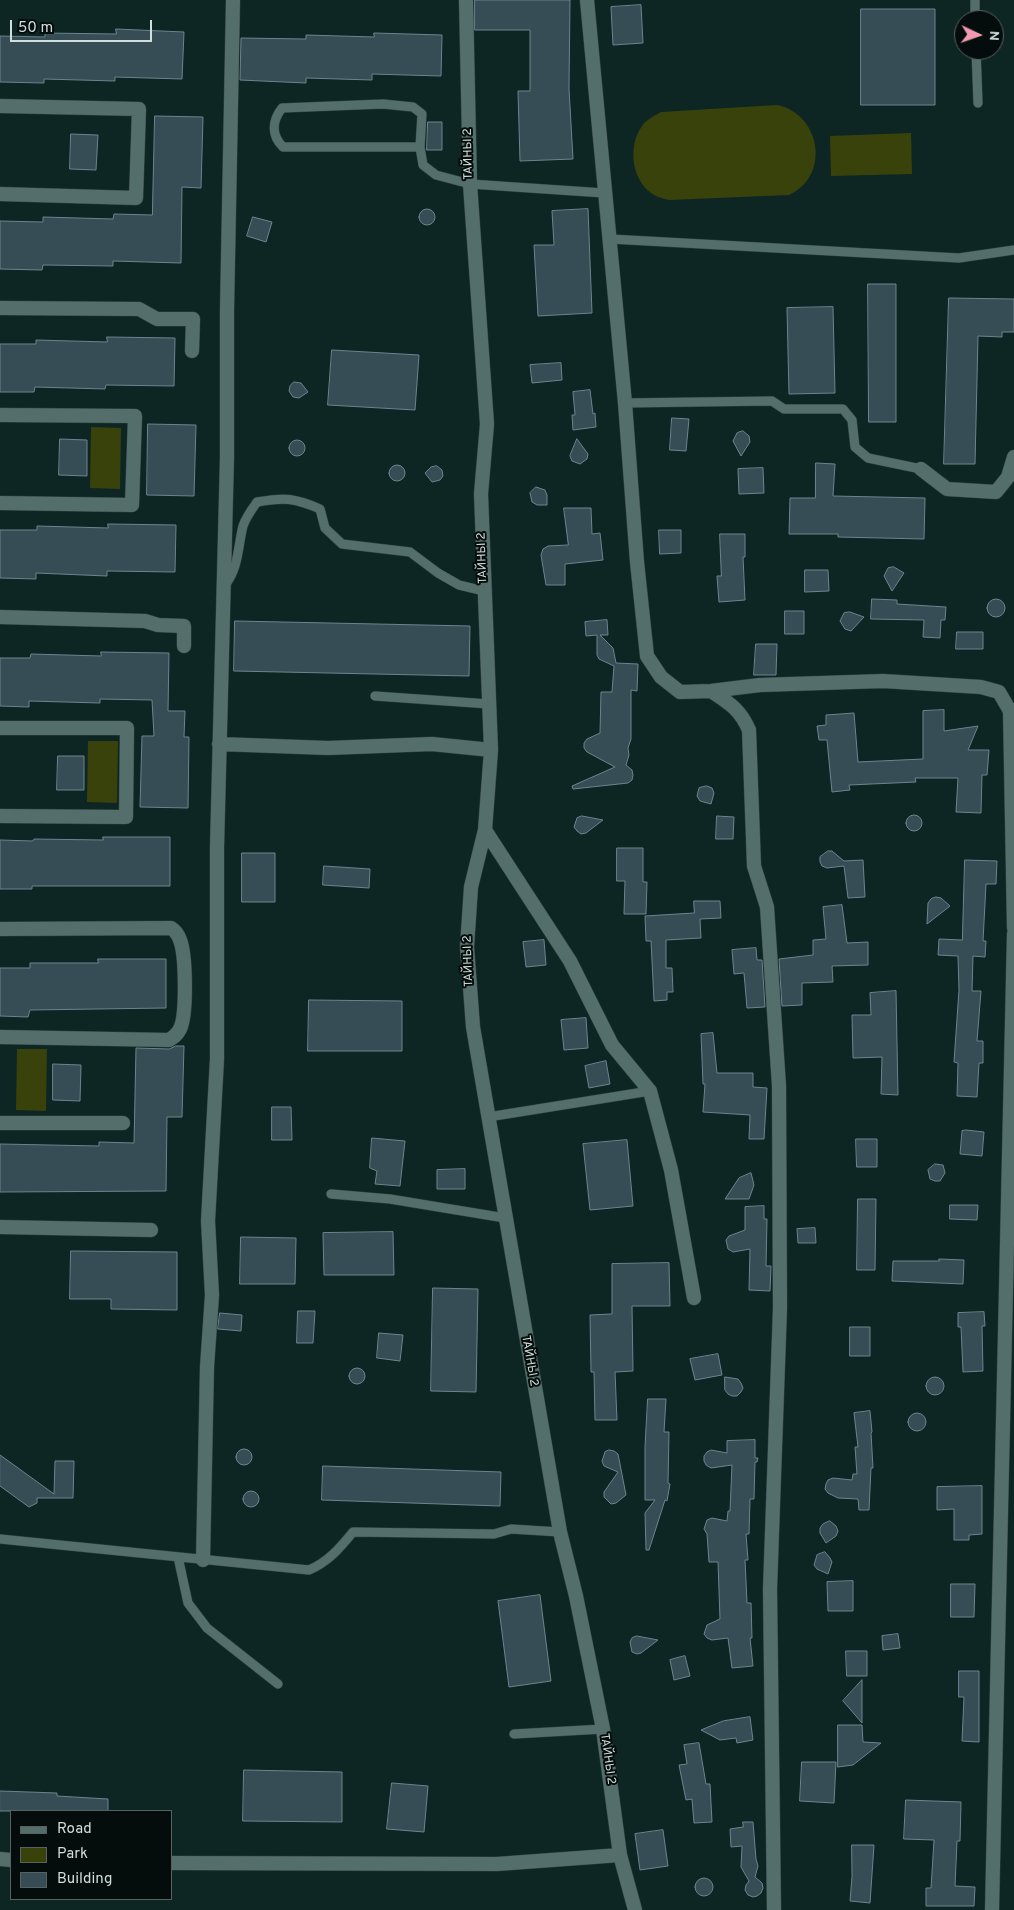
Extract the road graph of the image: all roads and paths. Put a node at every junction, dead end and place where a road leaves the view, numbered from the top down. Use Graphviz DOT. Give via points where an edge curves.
graph roads {
  1 [pos="233,0"];
  2 [pos="466,0"];
  3 [pos="587,0"];
  4 [pos="976,60"];
  5 [pos="978,103"];
  6 [pos="0,106"];
  7 [pos="420,147"];
  8 [pos="470,184"];
  9 [pos="604,193"];
  10 [pos="0,194"];
  11 [pos="610,238"];
  12 [pos="1014,250"];
  13 [pos="0,308"];
  14 [pos="192,351"];
  15 [pos="625,403"];
  16 [pos="0,415"];
  17 [pos="1014,457"];
  18 [pos="921,469"];
  19 [pos="0,503"];
  20 [pos="223,588"];
  21 [pos="484,591"];
  22 [pos="0,617"];
  23 [pos="184,646"];
  24 [pos="710,691"];
  25 [pos="375,696"];
  26 [pos="488,704"];
  27 [pos="0,728"];
  28 [pos="219,744"];
  29 [pos="491,750"];
  30 [pos="0,816"];
  31 [pos="485,830"];
  32 [pos="1014,928"];
  33 [pos="0,929"];
  34 [pos="1014,934"];
  35 [pos="0,1037"];
  36 [pos="650,1091"];
  37 [pos="488,1117"];
  38 [pos="0,1123"];
  39 [pos="123,1123"];
  40 [pos="331,1194"];
  41 [pos="505,1218"];
  42 [pos="0,1227"];
  43 [pos="151,1230"];
  44 [pos="694,1298"];
  45 [pos="560,1532"];
  46 [pos="0,1539"];
  47 [pos="178,1557"];
  48 [pos="203,1560"];
  49 [pos="278,1684"];
  50 [pos="603,1729"];
  51 [pos="514,1734"];
  52 [pos="620,1855"];
  53 [pos="172,1863"];
  54 [pos="635,1910"];
  55 [pos="774,1910"];
  56 [pos="992,1910"];
  1 -- 20 [label="street"];
  2 -- 8 [label="street, ТАЙНЫ 2"];
  3 -- 9 [label="street"];
  4 -- 5 [label="lane"];
  6 -- 10 [label="street" via="139,109 136,198"];
  7 -- 7 [label="lane" via="282,147 274,132 276,116 282,108 383,104 413,107 422,114"];
  7 -- 8 [label="lane" via="423,165 436,175"];
  8 -- 9 [label="lane"];
  8 -- 21 [label="street, ТАЙНЫ 2" via="487,424 480,494"];
  9 -- 11 [label="street"];
  11 -- 12 [label="lane" via="959,258"];
  11 -- 15 [label="street"];
  13 -- 14 [label="street" via="139,309 157,319 192,319"];
  15 -- 18 [label="lane" via="772,401 784,409 843,409 852,420 855,447 868,458"];
  15 -- 24 [label="street" via="647,656 661,677 680,692"];
  16 -- 19 [label="street" via="135,416 132,505"];
  17 -- 18 [label="street" via="1008,477 996,492 948,489"];
  20 -- 21 [label="lane" via="230,580 244,524 257,502 275,498 299,500 320,509 326,528 342,544 410,552 459,585"];
  20 -- 28 [label="street"];
  21 -- 26 [label="street, ТАЙНЫ 2"];
  22 -- 23 [label="street" via="145,621 184,626"];
  24 -- 32 [label="street" via="760,685 883,681 981,687 999,692 1010,710"];
  24 -- 55 [label="street" via="736,708 749,730 754,866 768,907 779,1086 780,1308 770,1589"];
  25 -- 26 [label="lane"];
  26 -- 29 [label="street, ТАЙНЫ 2"];
  27 -- 30 [label="street" via="127,728 126,817"];
  28 -- 29 [label="street" via="328,748 432,744"];
  28 -- 48 [label="street" via="217,1059 208,1222 212,1295"];
  29 -- 31 [label="street, ТАЙНЫ 2"];
  31 -- 36 [label="street" via="570,961 612,1045"];
  31 -- 37 [label="street, ТАЙНЫ 2" via="471,887 467,947 473,1027"];
  33 -- 35 [label="street" via="171,928 181,941 184,973 181,1028 169,1040"];
  34 -- 56 [label="street"];
  36 -- 37 [label="lane"];
  36 -- 44 [label="street" via="670,1170"];
  37 -- 41 [label="street, ТАЙНЫ 2"];
  38 -- 39 [label="street"];
  40 -- 41 [label="lane" via="390,1199"];
  41 -- 45 [label="street, ТАЙНЫ 2"];
  42 -- 43 [label="street"];
  45 -- 48 [label="lane" via="511,1529 494,1534 353,1532 323,1564 309,1570"];
  45 -- 50 [label="street, ТАЙНЫ 2"];
  46 -- 47 [label="lane"];
  47 -- 48 [label="lane"];
  47 -- 49 [label="lane" via="188,1603 207,1628"];
  50 -- 51 [label="lane"];
  50 -- 52 [label="street, ТАЙНЫ 2"];
  52 -- 53 [label="street" via="497,1864"];
  52 -- 54 [label="street, ТАЙНЫ 2"];
}
